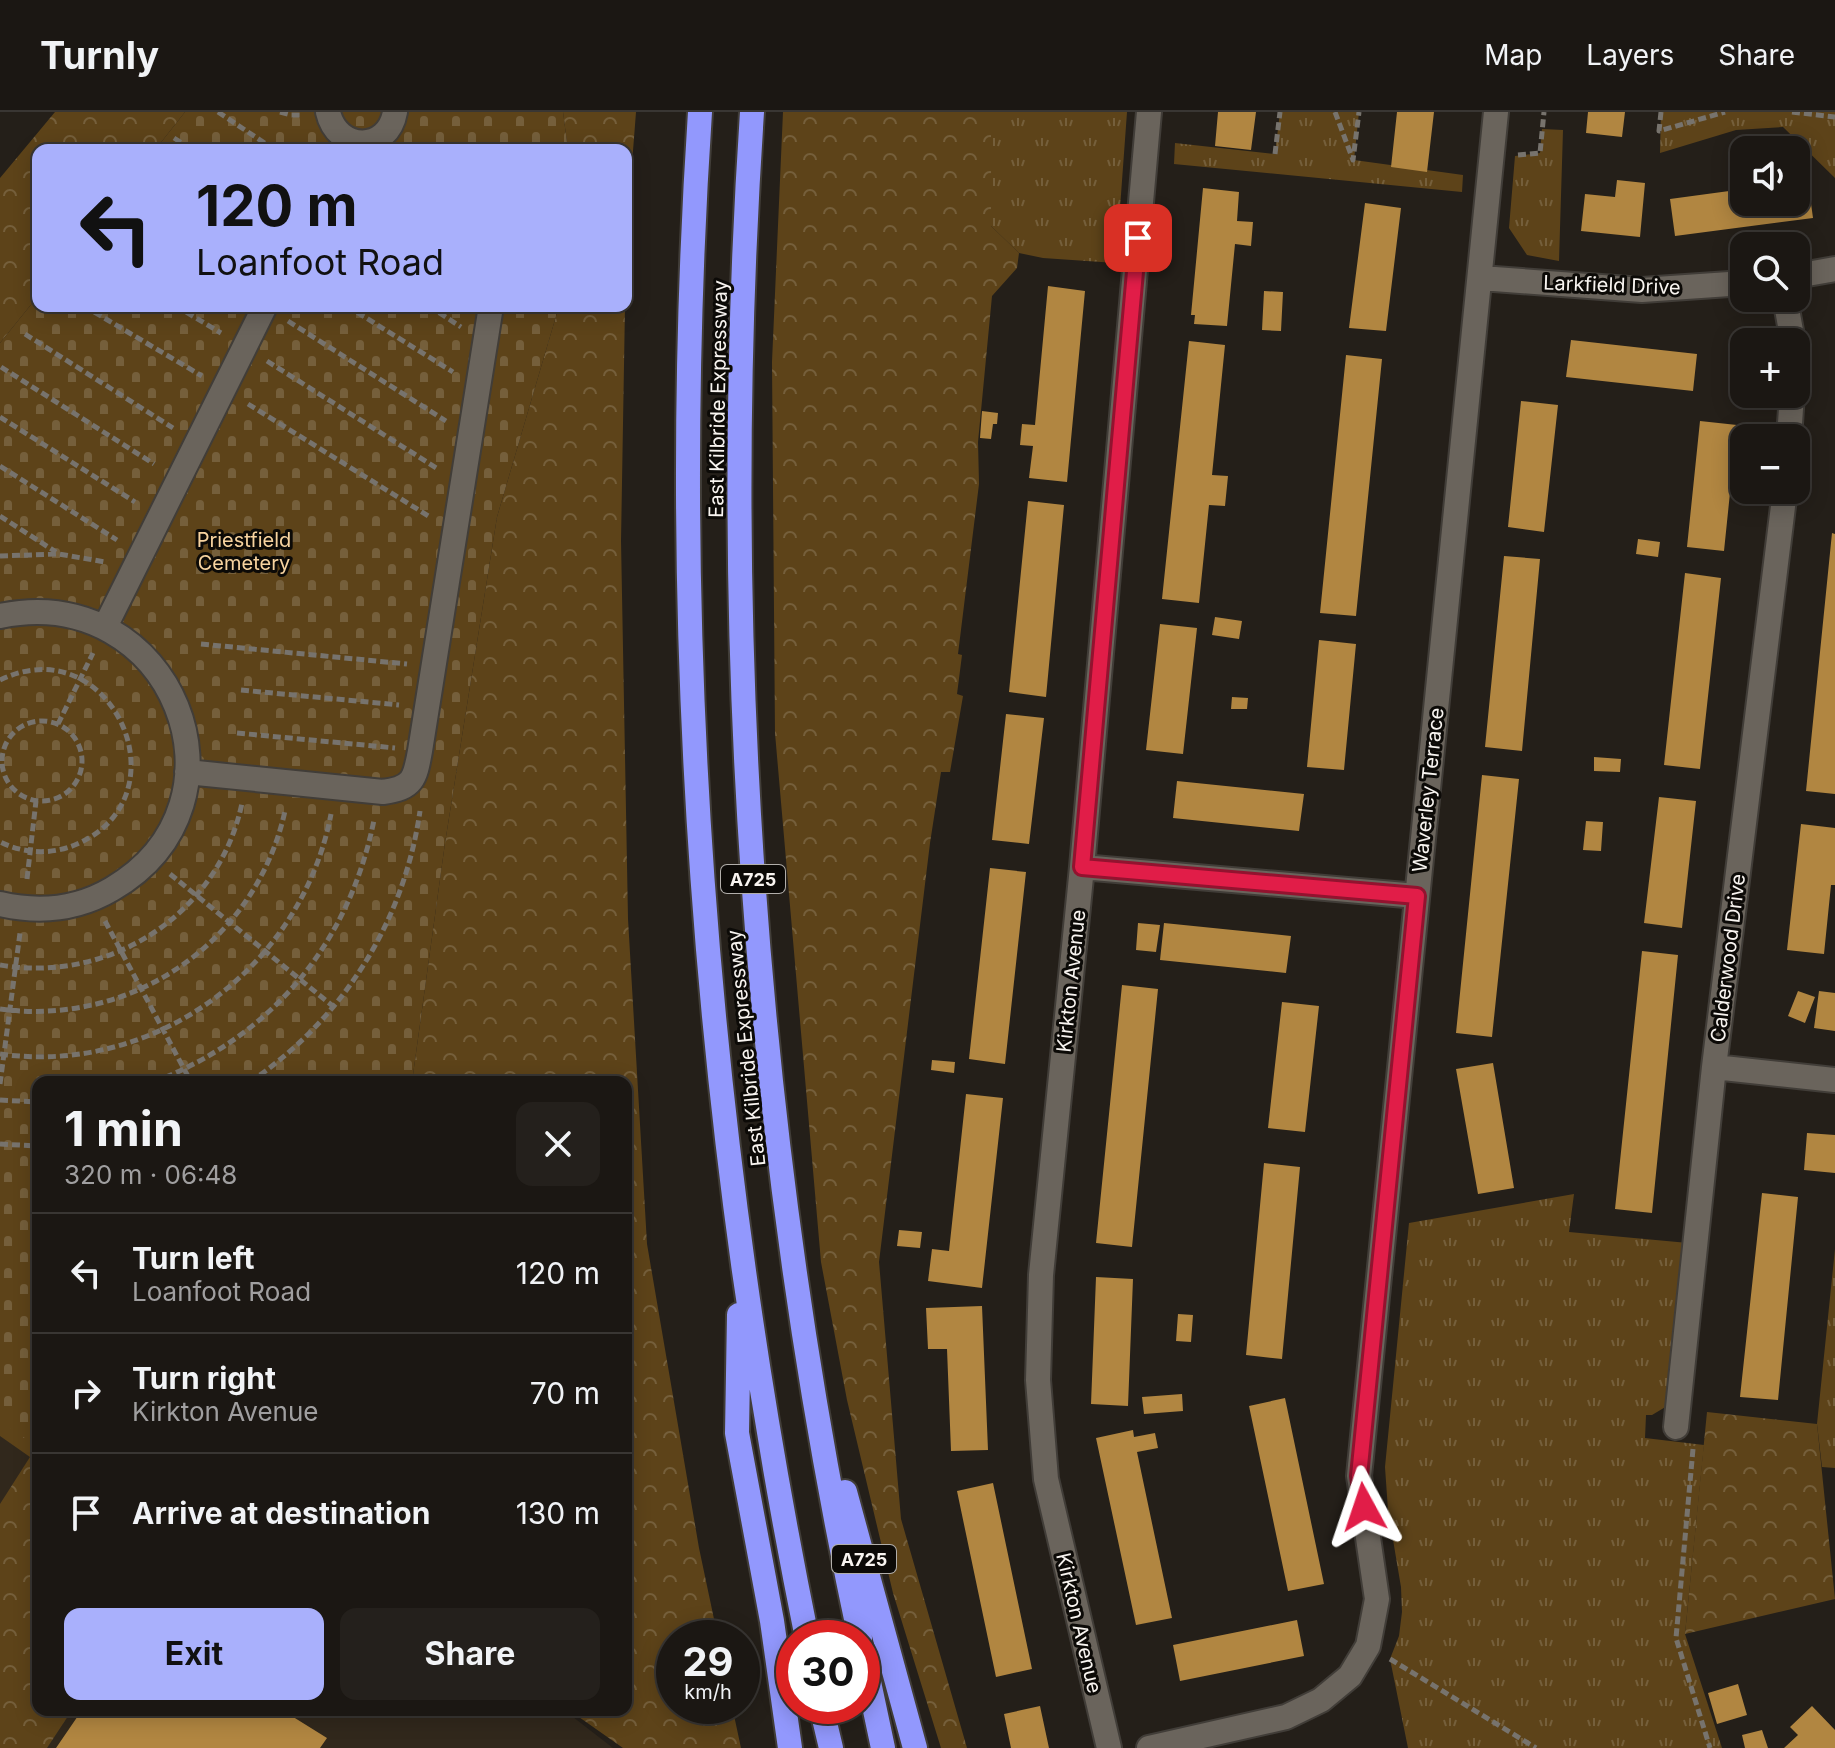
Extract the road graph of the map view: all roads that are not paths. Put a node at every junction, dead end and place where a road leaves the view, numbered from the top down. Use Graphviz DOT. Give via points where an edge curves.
graph roads {
  1 [pos="328,112"];
  2 [pos="395,112"];
  3 [pos="700,112"];
  4 [pos="752,112"];
  5 [pos="1149,112"];
  6 [pos="1496,112"];
  7 [pos="355,144"];
  8 [pos="359,144"];
  9 [pos="1835,269"];
  10 [pos="1810,273"];
  11 [pos="1481,278"];
  12 [pos="1730,284"];
  13 [pos="262,312"];
  14 [pos="490,312"];
  15 [pos="1783,504"];
  16 [pos="0,616"];
  17 [pos="105,627"];
  18 [pos="187,772"];
  19 [pos="1082,867"];
  20 [pos="1417,896"];
  21 [pos="12,906"];
  22 [pos="1714,1067"];
  23 [pos="1835,1080"];
  24 [pos="740,1247"];
  25 [pos="810,1370"];
  26 [pos="1676,1427"];
  27 [pos="803,1620"];
  28 [pos="856,1620"];
  29 [pos="825,1724"];
  30 [pos="878,1724"];
  31 [pos="790,1748"];
  32 [pos="831,1748"];
  33 [pos="883,1748"];
  34 [pos="915,1748"];
  35 [pos="1109,1748"];
  36 [pos="1149,1748"];
  1 -- 7 [label="street" via="337,133"];
  2 -- 8 [label="street" via="388,130"];
  3 -- 24 [label="highway, East Kilbride Expressway / A725" via="687,412 689,616 709,971"];
  4 -- 25 [label="highway, East Kilbride Expressway / A725" via="740,418 747,765 772,1085"];
  5 -- 19 [label="street, Kirkton Avenue"];
  6 -- 11 [label="street, Waverley Terrace"];
  9 -- 10 [label="street"];
  11 -- 12 [label="street, Larkfield Drive" via="1642,290"];
  11 -- 20 [label="street, Waverley Terrace"];
  13 -- 17 [label="street"];
  14 -- 18 [label="street" via="412,780 405,788 378,791"];
  15 -- 22 [label="street, Calderwood Drive"];
  16 -- 17 [label="street" via="54,612"];
  17 -- 18 [label="street" via="148,659 168,687 183,728"];
  18 -- 21 [label="street" via="172,826 151,858 130,877 93,899 66,907"];
  19 -- 20 [label="street"];
  19 -- 35 [label="street, Kirkton Avenue" via="1041,1275 1038,1380 1046,1479"];
  20 -- 36 [label="street, Waverley Terrace" via="1359,1476 1377,1599 1368,1646 1350,1676 1321,1700 1286,1717"];
  22 -- 23 [label="street"];
  22 -- 26 [label="street, Calderwood Drive"];
  24 -- 27 [label="highway, East Kilbride Expressway / A725"];
  24 -- 31 [label="highway, A725" via="737,1433"];
  25 -- 28 [label="highway, East Kilbride Expressway / A725"];
  25 -- 34 [label="highway, A725"];
  29 -- 32 [label="highway"];
  30 -- 33 [label="highway"];
}
